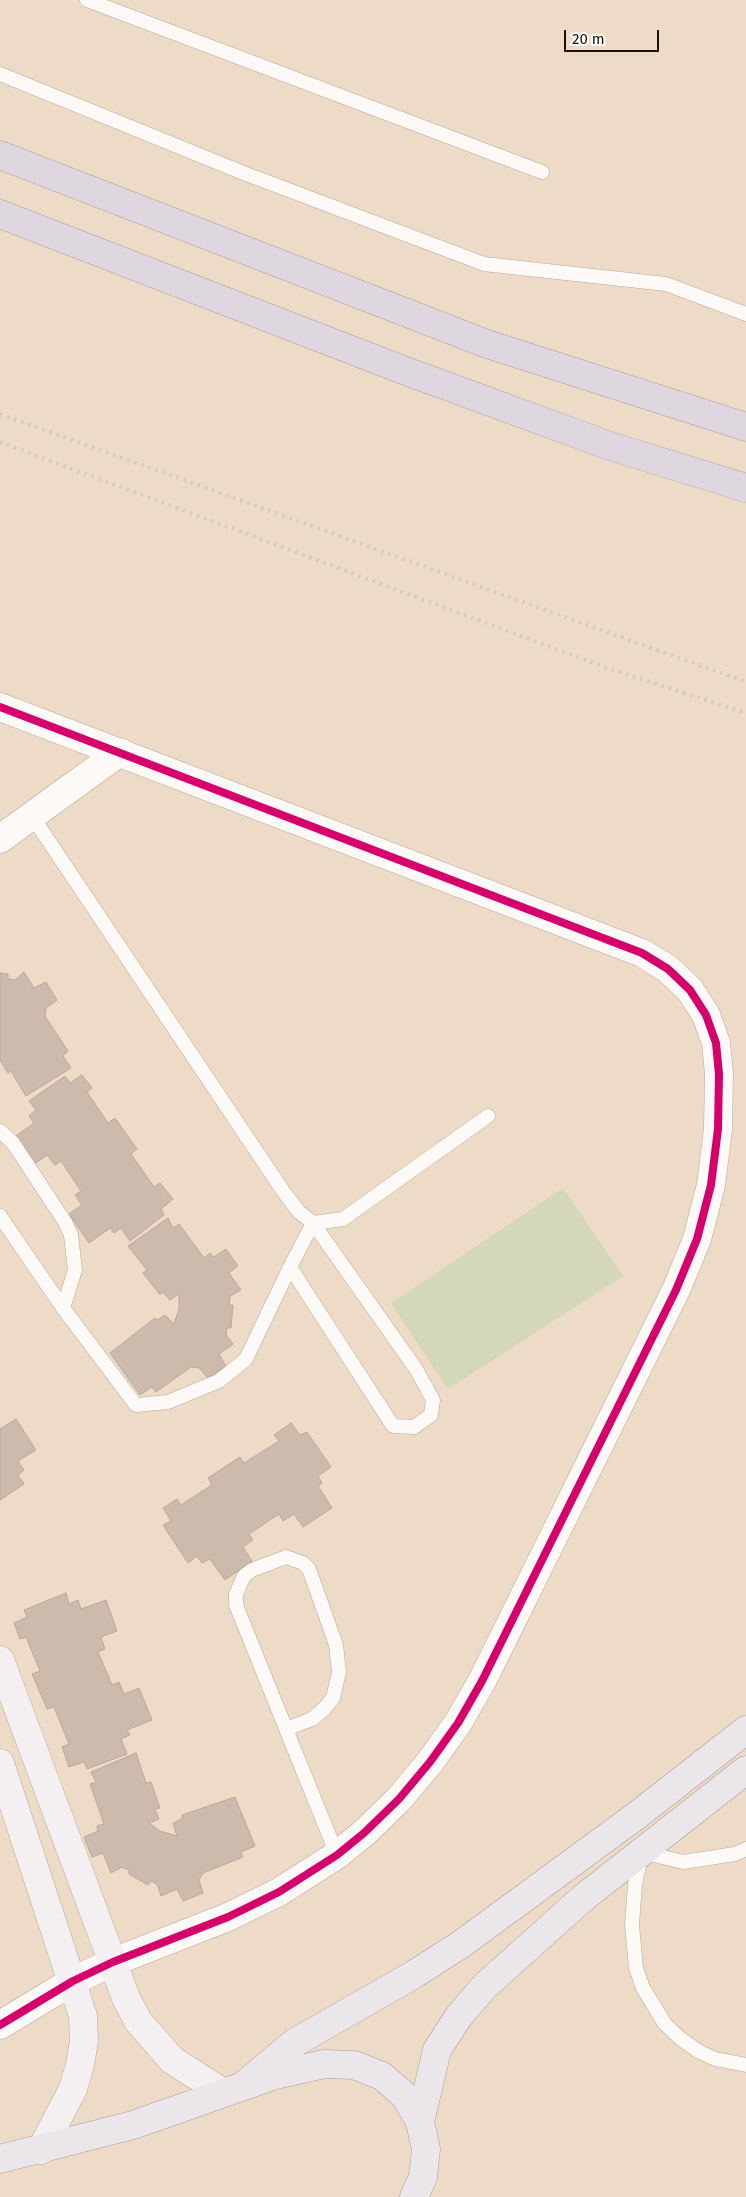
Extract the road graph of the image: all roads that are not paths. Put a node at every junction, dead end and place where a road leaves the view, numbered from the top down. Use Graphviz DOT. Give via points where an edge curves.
graph roads {
  1 [pos="86,0"];
  2 [pos="0,74"];
  3 [pos="0,155"];
  4 [pos="542,172"];
  5 [pos="0,214"];
  6 [pos="746,314"];
  7 [pos="746,427"];
  8 [pos="746,488"];
  9 [pos="0,707"];
  10 [pos="120,752"];
  11 [pos="32,816"];
  12 [pos="0,839"];
  13 [pos="488,1116"];
  14 [pos="0,1131"];
  15 [pos="0,1216"];
  16 [pos="313,1223"];
  17 [pos="290,1267"];
  18 [pos="63,1308"];
  19 [pos="0,1660"];
  20 [pos="286,1729"];
  21 [pos="746,1730"];
  22 [pos="0,1763"];
  23 [pos="746,1770"];
  24 [pos="746,1849"];
  25 [pos="642,1852"];
  26 [pos="337,1855"];
  27 [pos="113,1962"];
  28 [pos="73,1981"];
  29 [pos="0,2025"];
  30 [pos="746,2066"];
  31 [pos="234,2088"];
  32 [pos="420,2122"];
  33 [pos="41,2150"];
  34 [pos="0,2159"];
  35 [pos="414,2197"];
  1 -- 4 [label="lane"];
  2 -- 6 [label="lane" via="241,172 484,264 666,284"];
  3 -- 7 [label="highway" via="487,344"];
  5 -- 8 [label="highway" via="403,370 610,446"];
  9 -- 10 [label="street"];
  10 -- 11 [label="street"];
  10 -- 26 [label="street" via="642,953 668,969 690,990 706,1015 716,1043 718,1129 711,1184 697,1238 676,1290 486,1673 458,1723 399,1799"];
  11 -- 12 [label="street"];
  11 -- 16 [label="lane" via="283,1191 299,1212"];
  13 -- 16 [label="lane" via="343,1219"];
  14 -- 18 [label="lane" via="13,1143 71,1235 75,1270"];
  15 -- 18 [label="lane"];
  16 -- 17 [label="lane"];
  16 -- 17 [label="lane" via="416,1369 433,1400 431,1415 414,1427 393,1426"];
  17 -- 18 [label="lane" via="246,1359 219,1381 168,1402 136,1405"];
  19 -- 27 [label="street"];
  20 -- 20 [label="lane" via="312,1719 324,1710 333,1698 339,1672 336,1645 309,1569 303,1562 286,1557 244,1576 239,1584 236,1605"];
  20 -- 26 [label="lane"];
  21 -- 31 [label="main road" via="636,1816 460,1945 294,2043"];
  22 -- 28 [label="street"];
  23 -- 25 [label="main road"];
  24 -- 25 [label="lane" via="735,1854 684,1862"];
  25 -- 30 [label="lane" via="635,1884 632,1932 636,1968 643,1988 661,2018 681,2039 715,2059"];
  25 -- 32 [label="main road" via="584,1898 485,1986 459,2016 437,2050"];
  26 -- 27 [label="street" via="279,1892 228,1917"];
  27 -- 28 [label="street"];
  27 -- 31 [label="street" via="138,2021 172,2060"];
  28 -- 29 [label="street"];
  28 -- 33 [label="street" via="83,2016 84,2041 80,2065 66,2104"];
  31 -- 32 [label="main road" via="275,2074 324,2064 354,2066 382,2076 400,2091"];
  31 -- 33 [label="main road" via="133,2125"];
  32 -- 35 [label="main road" via="426,2149 423,2177"];
  33 -- 34 [label="main road"];
}
